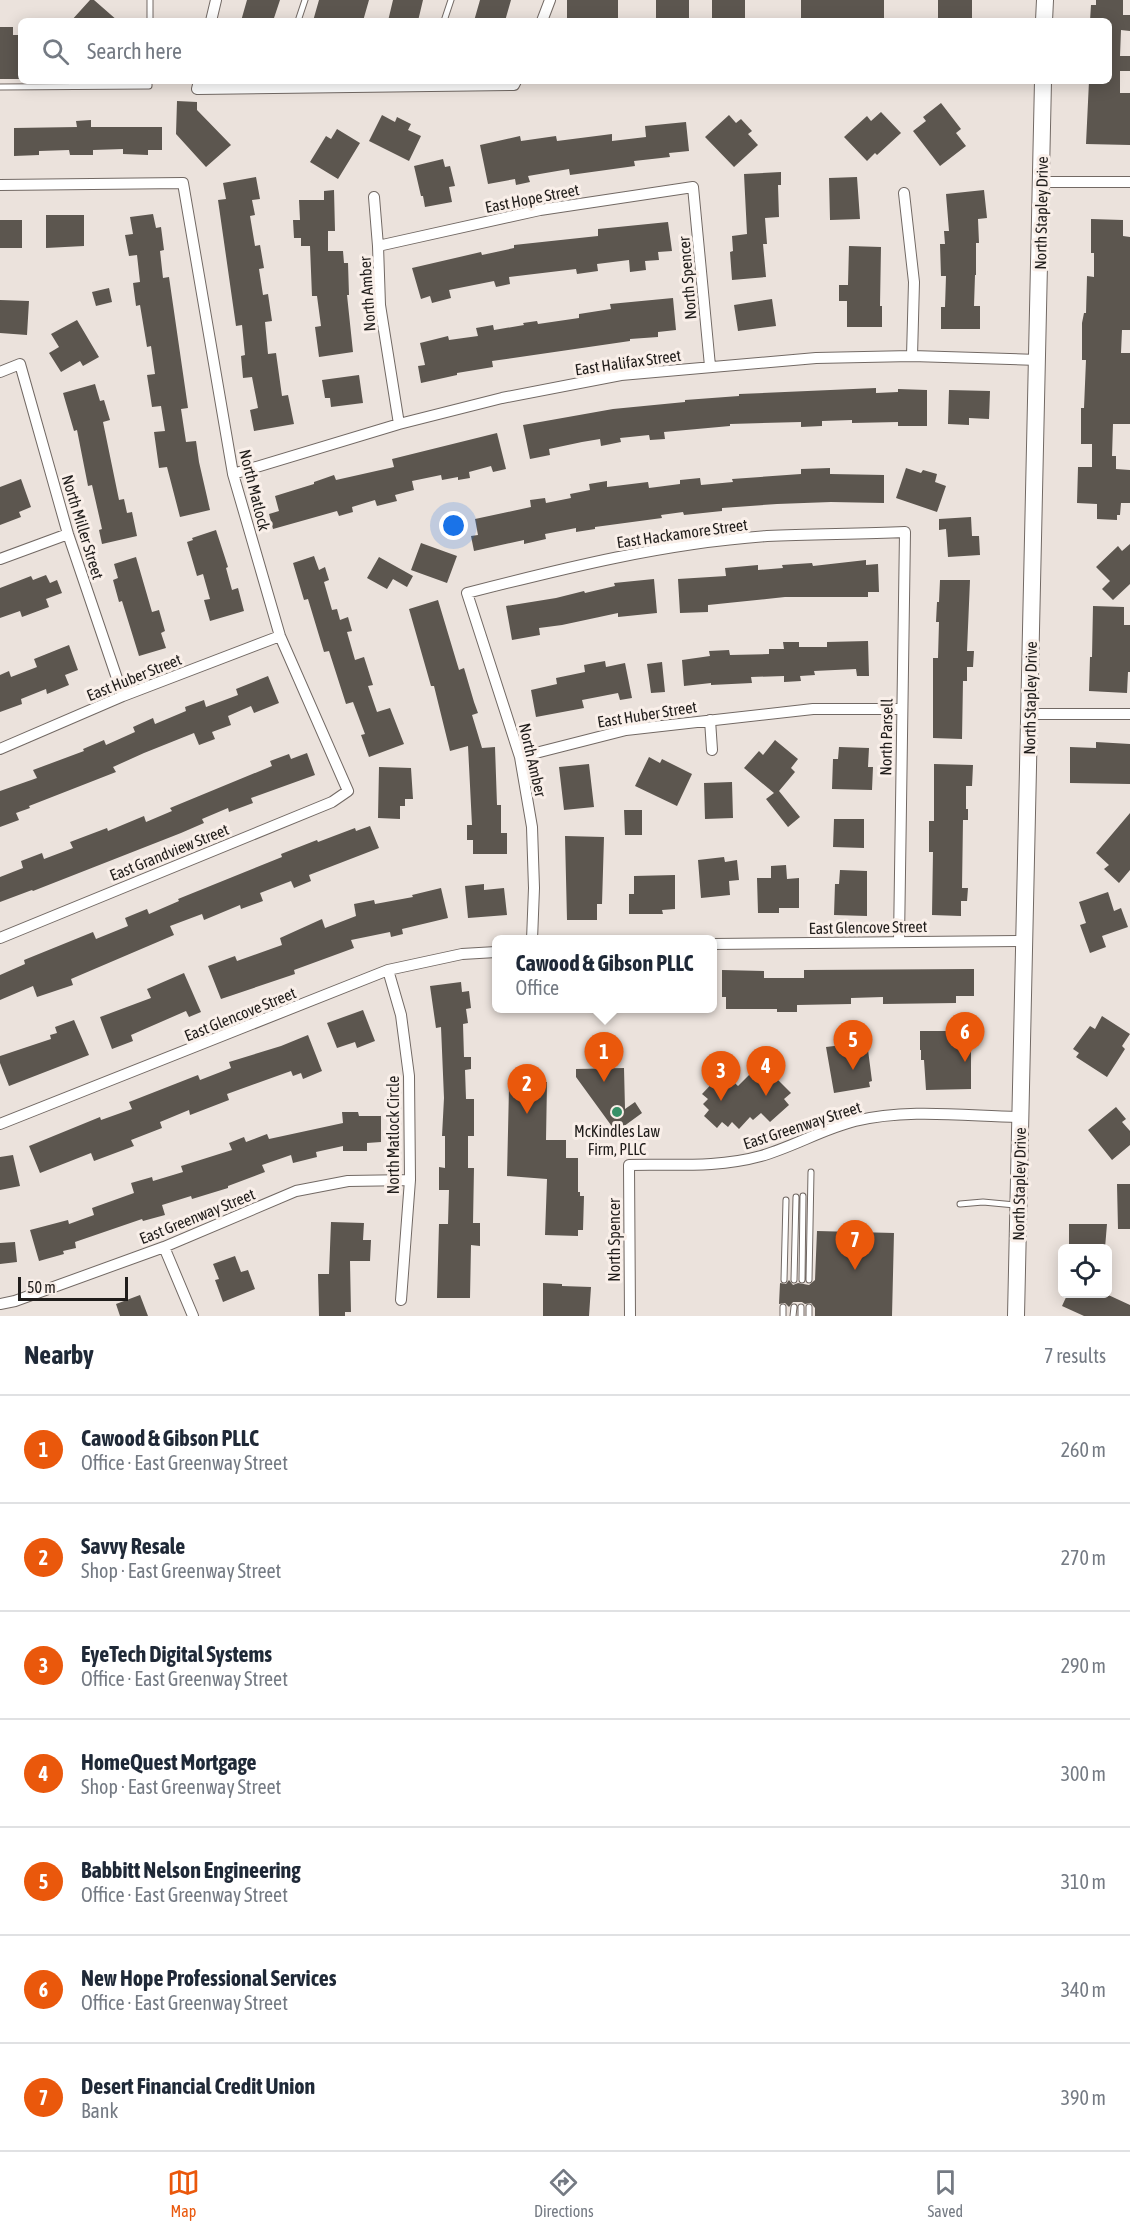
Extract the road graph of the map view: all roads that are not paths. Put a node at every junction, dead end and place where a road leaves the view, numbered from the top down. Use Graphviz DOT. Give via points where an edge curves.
graph roads {
  1 [pos="150,0"];
  2 [pos="216,0"];
  3 [pos="305,0"];
  4 [pos="451,0"];
  5 [pos="550,0"];
  6 [pos="1045,0"];
  7 [pos="150,18"];
  8 [pos="213,18"];
  9 [pos="299,18"];
  10 [pos="445,18"];
  11 [pos="543,18"];
  12 [pos="1044,18"];
  13 [pos="148,84"];
  14 [pos="278,84"];
  15 [pos="470,84"];
  16 [pos="514,84"];
  17 [pos="1043,84"];
  18 [pos="198,85"];
  19 [pos="0,87"];
  20 [pos="1041,182"];
  21 [pos="1130,182"];
  22 [pos="0,185"];
  23 [pos="693,187"];
  24 [pos="904,193"];
  25 [pos="374,197"];
  26 [pos="378,246"];
  27 [pos="912,356"];
  28 [pos="1038,360"];
  29 [pos="710,366"];
  30 [pos="0,372"];
  31 [pos="399,424"];
  32 [pos="234,474"];
  33 [pos="905,532"];
  34 [pos="68,534"];
  35 [pos="0,560"];
  36 [pos="466,593"];
  37 [pos="280,636"];
  38 [pos="123,696"];
  39 [pos="902,709"];
  40 [pos="1029,714"];
  41 [pos="1130,714"];
  42 [pos="710,720"];
  43 [pos="0,749"];
  44 [pos="712,750"];
  45 [pos="520,757"];
  46 [pos="348,791"];
  47 [pos="532,935"];
  48 [pos="0,938"];
  49 [pos="899,941"];
  50 [pos="1025,941"];
  51 [pos="717,944"];
  52 [pos="492,952"];
  53 [pos="388,970"];
  54 [pos="1020,1117"];
  55 [pos="0,1124"];
  56 [pos="629,1165"];
  57 [pos="811,1172"];
  58 [pos="410,1180"];
  59 [pos="803,1196"];
  60 [pos="796,1197"];
  61 [pos="786,1200"];
  62 [pos="960,1204"];
  63 [pos="1018,1205"];
  64 [pos="164,1247"];
  65 [pos="784,1280"];
  66 [pos="794,1280"];
  67 [pos="401,1300"];
  68 [pos="0,1304"];
  69 [pos="783,1307"];
  70 [pos="794,1307"];
  71 [pos="801,1307"];
  72 [pos="809,1307"];
  73 [pos="193,1316"];
  74 [pos="630,1316"];
  75 [pos="783,1316"];
  76 [pos="794,1316"];
  77 [pos="801,1316"];
  78 [pos="808,1316"];
  79 [pos="1016,1316"];
  1 -- 7 [label="lane"];
  2 -- 8 [label="street"];
  3 -- 9 [label="lane"];
  4 -- 10 [label="lane"];
  5 -- 11 [label="street"];
  6 -- 12 [label="main road"];
  13 -- 19 [label="lane"];
  14 -- 18 [label="street"];
  15 -- 16 [label="street"];
  17 -- 20 [label="main road, North Stapley Drive"];
  20 -- 21 [label="street"];
  20 -- 28 [label="main road, North Stapley Drive"];
  22 -- 32 [label="street, North Matlock" via="183,183"];
  23 -- 26 [label="street, East Hope Street" via="540,210"];
  23 -- 29 [label="street, North Spencer"];
  24 -- 27 [label="street" via="914,282"];
  25 -- 26 [label="street, North Amber"];
  26 -- 31 [label="street, North Amber" via="380,305"];
  27 -- 28 [label="street, East Halifax Street"];
  27 -- 29 [label="street, East Halifax Street"];
  28 -- 40 [label="main road, North Stapley Drive"];
  29 -- 31 [label="street, East Halifax Street" via="621,375 502,398"];
  30 -- 34 [label="street, North Miller Street" via="20,364"];
  31 -- 32 [label="street, East Halifax Street"];
  32 -- 37 [label="street, North Matlock"];
  33 -- 36 [label="street, East Hackamore Street" via="766,537 675,547 585,563"];
  33 -- 39 [label="street, North Parsell"];
  34 -- 35 [label="street"];
  34 -- 38 [label="street, North Miller Street"];
  36 -- 45 [label="street, North Amber"];
  37 -- 38 [label="street, East Huber Street"];
  37 -- 46 [label="street, North Matlock"];
  38 -- 43 [label="street, East Huber Street"];
  39 -- 42 [label="street, East Huber Street" via="813,709"];
  39 -- 49 [label="street, North Parsell"];
  40 -- 41 [label="street"];
  40 -- 50 [label="main road, North Stapley Drive"];
  42 -- 44 [label="street, East Huber Street"];
  42 -- 45 [label="street, East Huber Street" via="626,730"];
  45 -- 47 [label="street, North Amber" via="532,827"];
  46 -- 48 [label="street, East Grandview Street" via="332,802"];
  49 -- 50 [label="street, East Glencove Street"];
  49 -- 51 [label="street, East Glencove Street"];
  50 -- 54 [label="main road, North Stapley Drive"];
  52 -- 53 [label="street, East Glencove Street" via="462,954"];
  53 -- 55 [label="street, East Glencove Street"];
  53 -- 58 [label="street, North Matlock Circle" via="401,1015 409,1076"];
  54 -- 56 [label="street, East Greenway Street" via="878,1117 855,1121 761,1156 710,1165"];
  54 -- 63 [label="main road, North Stapley Drive"];
  56 -- 74 [label="street, North Spencer"];
  57 -- 59 [label="lane" via="805,1280"];
  58 -- 64 [label="street, East Greenway Street" via="348,1181 296,1191"];
  58 -- 67 [label="street, North Matlock Circle"];
  60 -- 66 [label="lane"];
  61 -- 65 [label="lane"];
  62 -- 63 [label="lane"];
  63 -- 79 [label="main road, North Stapley Drive"];
  64 -- 68 [label="street, East Greenway Street"];
  64 -- 73 [label="street"];
  69 -- 75 [label="lane"];
  70 -- 76 [label="lane"];
  71 -- 77 [label="lane"];
  72 -- 78 [label="lane"];
}
